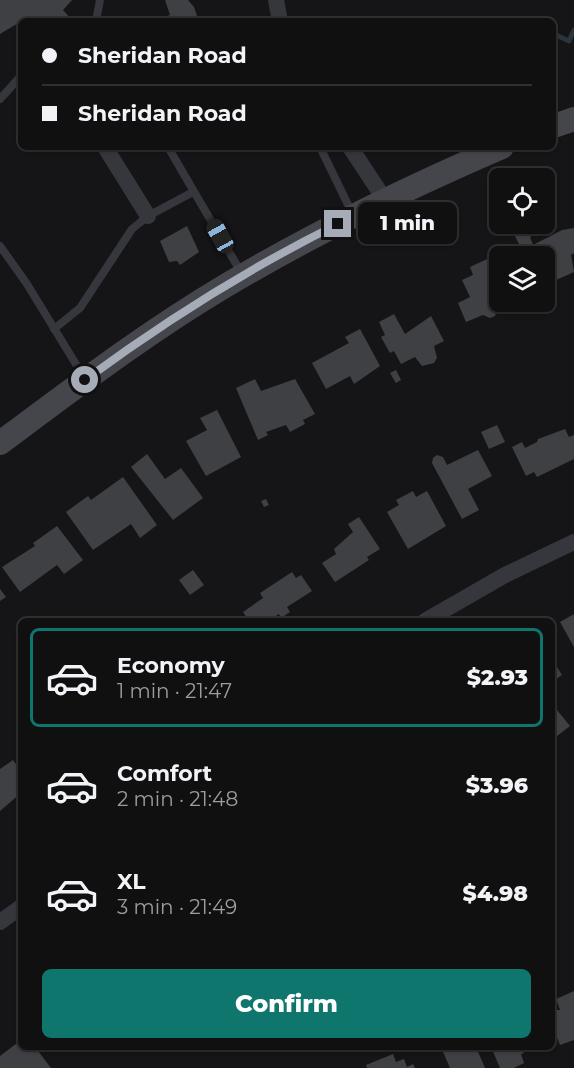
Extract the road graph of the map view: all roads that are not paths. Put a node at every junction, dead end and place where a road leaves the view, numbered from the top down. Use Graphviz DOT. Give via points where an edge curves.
graph roads {
  1 [pos="100,0"];
  2 [pos="276,0"];
  3 [pos="97,18"];
  4 [pos="279,18"];
  5 [pos="18,79"];
  6 [pos="0,99"];
  7 [pos="574,119"];
  8 [pos="556,125"];
  9 [pos="107,150"];
  10 [pos="170,150"];
  11 [pos="321,150"];
  12 [pos="352,150"];
  13 [pos="495,150"];
  14 [pos="193,192"];
  15 [pos="385,200"];
  16 [pos="148,216"];
  17 [pos="354,216"];
  18 [pos="0,246"];
  19 [pos="243,276"];
  20 [pos="54,329"];
  21 [pos="85,380"];
  22 [pos="0,442"];
  23 [pos="574,542"];
  24 [pos="430,618"];
  25 [pos="18,909"];
  26 [pos="0,922"];
  1 -- 3 [label="lane"];
  2 -- 4 [label="street"];
  5 -- 6 [label="lane"];
  7 -- 8 [label="street"];
  9 -- 16 [label="street"];
  10 -- 14 [label="lane"];
  11 -- 17 [label="lane"];
  12 -- 15 [label="street"];
  13 -- 15 [label="street"];
  14 -- 16 [label="lane"];
  14 -- 19 [label="lane"];
  15 -- 17 [label="street"];
  16 -- 20 [label="lane" via="132,229 80,308"];
  17 -- 19 [label="street"];
  18 -- 20 [label="lane"];
  19 -- 21 [label="street"];
  20 -- 21 [label="lane"];
  21 -- 22 [label="street"];
  23 -- 24 [label="street" via="505,575"];
  25 -- 26 [label="street"];
}
